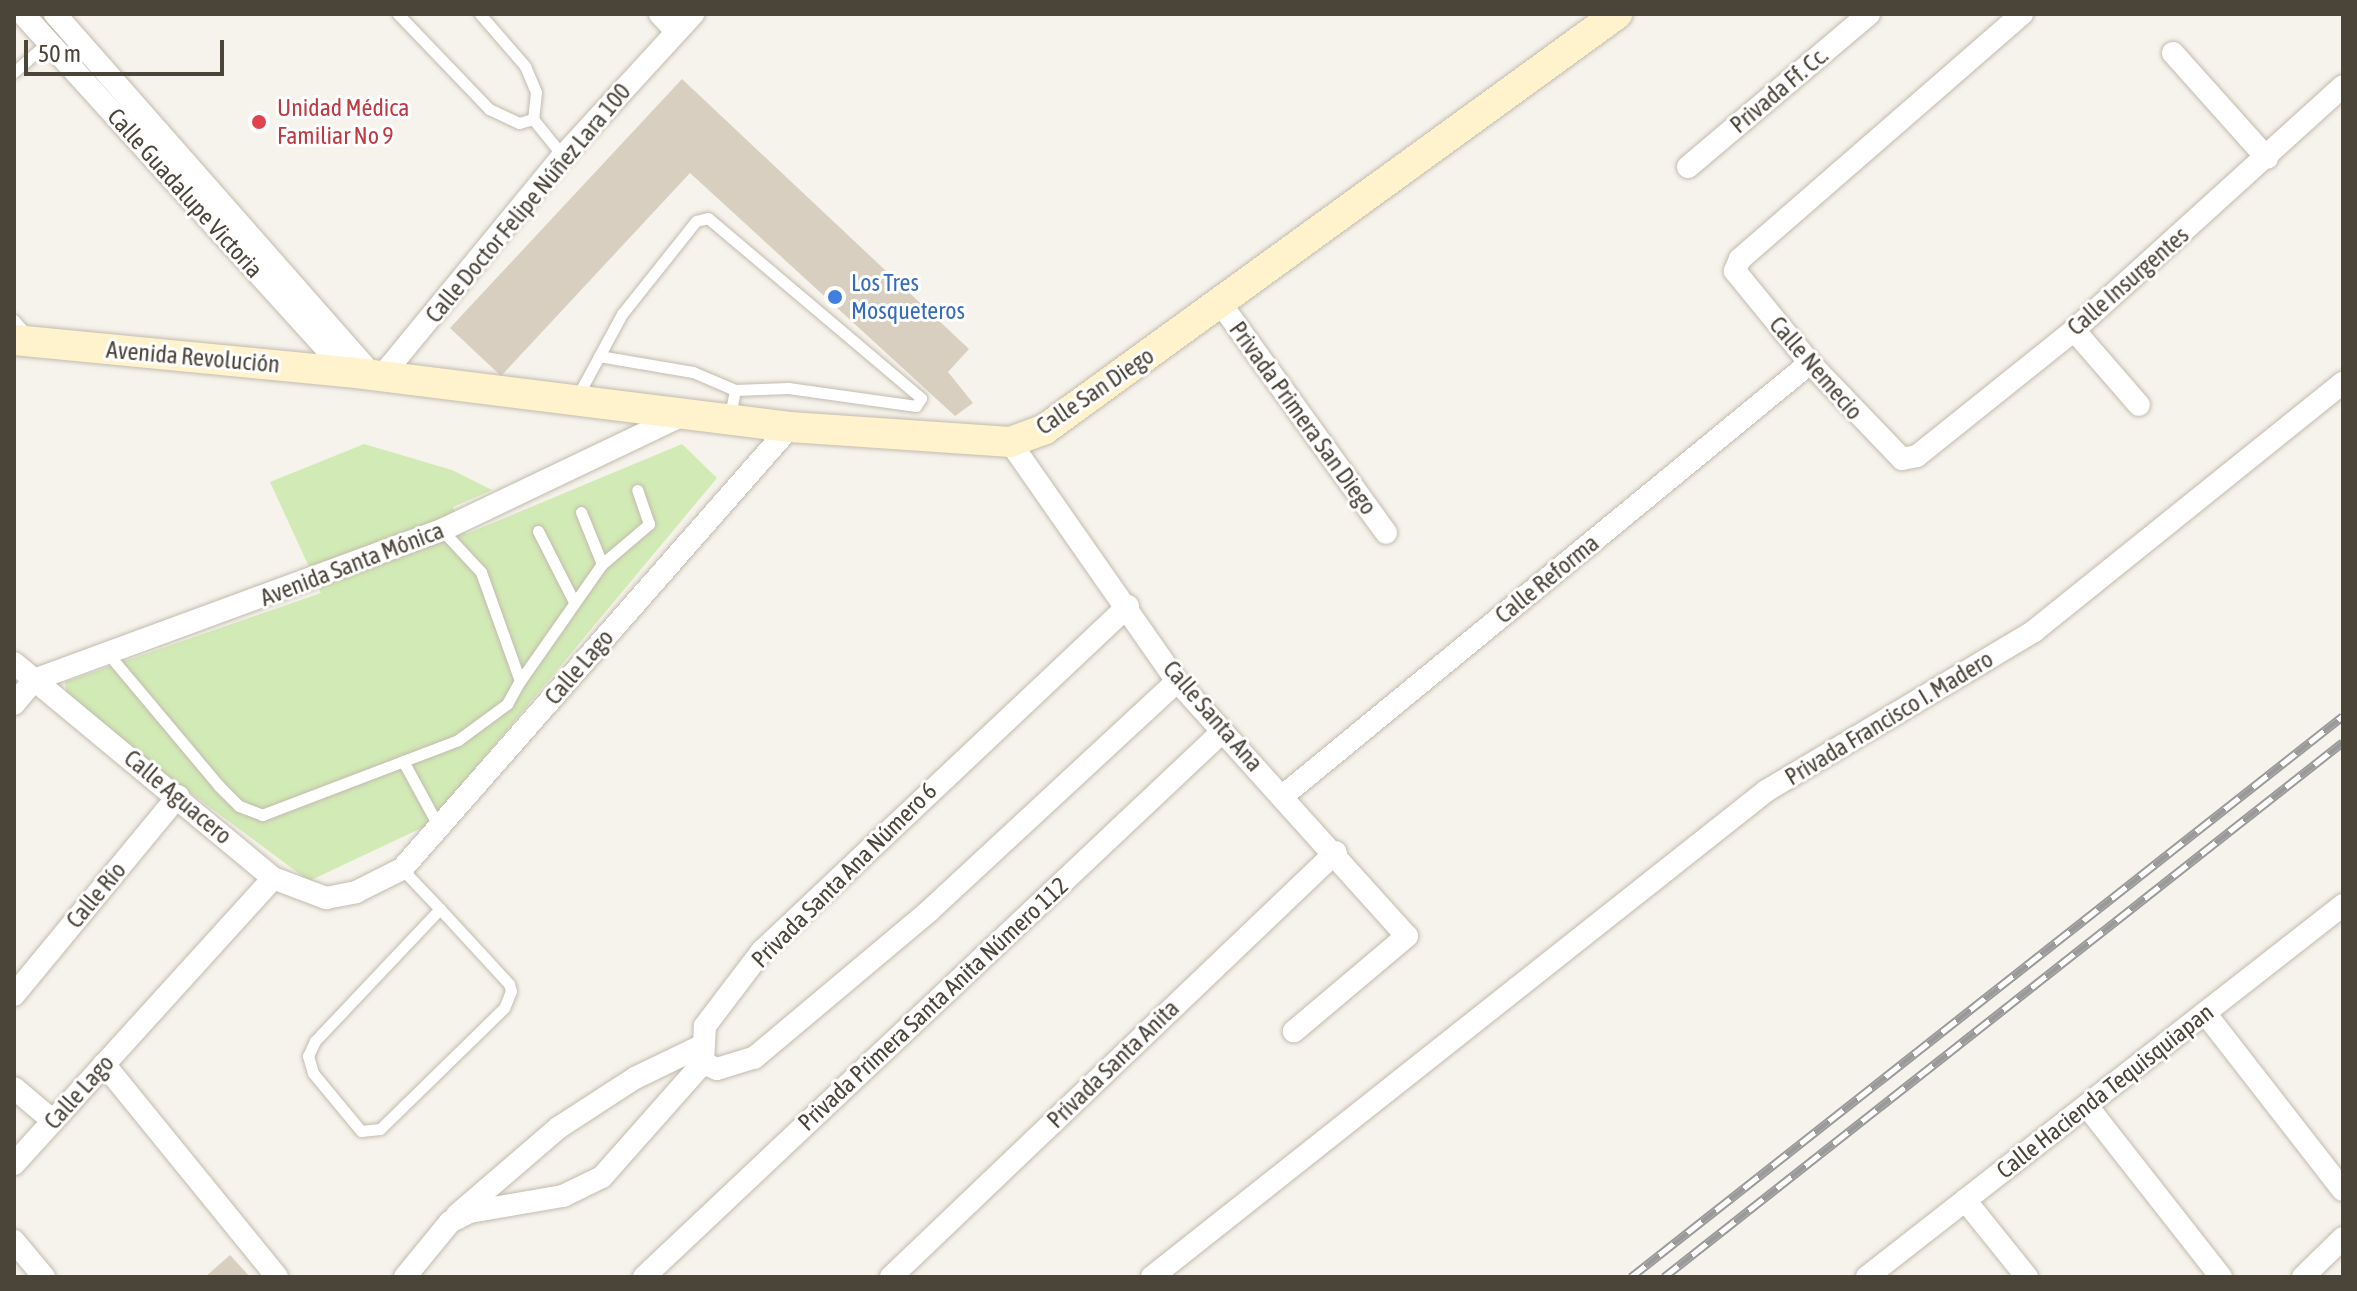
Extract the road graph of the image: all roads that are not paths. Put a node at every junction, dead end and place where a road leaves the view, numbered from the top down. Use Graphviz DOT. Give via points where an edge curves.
graph roads {
  1 [pos="23,14"];
  2 [pos="55,14"];
  3 [pos="398,14"];
  4 [pos="480,14"];
  5 [pos="660,14"];
  6 [pos="693,14"];
  7 [pos="1617,14"];
  8 [pos="1869,14"];
  9 [pos="2022,14"];
  10 [pos="676,31"];
  11 [pos="48,42"];
  12 [pos="2173,53"];
  13 [pos="14,72"];
  14 [pos="2343,86"];
  15 [pos="533,119"];
  16 [pos="563,156"];
  17 [pos="2267,158"];
  18 [pos="1688,167"];
  19 [pos="1221,304"];
  20 [pos="2074,330"];
  21 [pos="20,334"];
  22 [pos="599,356"];
  23 [pos="1810,363"];
  24 [pos="367,374"];
  25 [pos="2343,383"];
  26 [pos="576,399"];
  27 [pos="732,403"];
  28 [pos="2139,405"];
  29 [pos="690,412"];
  30 [pos="790,427"];
  31 [pos="1010,442"];
  32 [pos="1902,459"];
  33 [pos="637,490"];
  34 [pos="581,512"];
  35 [pos="442,530"];
  36 [pos="538,531"];
  37 [pos="1386,533"];
  38 [pos="602,564"];
  39 [pos="574,602"];
  40 [pos="1128,606"];
  41 [pos="110,656"];
  42 [pos="14,663"];
  43 [pos="34,680"];
  44 [pos="520,681"];
  45 [pos="1177,681"];
  46 [pos="14,704"];
  47 [pos="1222,732"];
  48 [pos="403,761"];
  49 [pos="1284,795"];
  50 [pos="178,796"];
  51 [pos="439,827"];
  52 [pos="1336,852"];
  53 [pos="402,869"];
  54 [pos="273,878"];
  55 [pos="356,892"];
  56 [pos="440,909"];
  57 [pos="2340,915"];
  58 [pos="14,995"];
  59 [pos="2205,1013"];
  60 [pos="1294,1031"];
  61 [pos="701,1055"];
  62 [pos="104,1064"];
  63 [pos="14,1088"];
  64 [pos="2087,1106"];
  65 [pos="53,1121"];
  66 [pos="14,1164"];
  67 [pos="2343,1190"];
  68 [pos="1965,1200"];
  69 [pos="460,1217"];
  70 [pos="2343,1238"];
  71 [pos="14,1241"];
  72 [pos="44,1277"];
  73 [pos="277,1277"];
  74 [pos="405,1277"];
  75 [pos="644,1277"];
  76 [pos="891,1277"];
  77 [pos="1152,1277"];
  78 [pos="1867,1277"];
  79 [pos="2027,1277"];
  80 [pos="2221,1277"];
  81 [pos="2303,1277"];
  1 -- 11 [label="street, Calle Guadalupe Victoria"];
  2 -- 24 [label="street, Calle Guadalupe Victoria"];
  3 -- 15 [label="lane" via="489,109 519,123"];
  4 -- 15 [label="lane" via="533,81"];
  5 -- 10 [label="street"];
  6 -- 10 [label="street, Calle Doctor Felipe Núñez Lara 100"];
  7 -- 19 [label="main road, Calle San Diego"];
  8 -- 18 [label="street, Privada Ff. Cc."];
  9 -- 23 [label="street, Calle Nemecio" via="1740,259 1735,271"];
  10 -- 16 [label="street, Calle Doctor Felipe Núñez Lara 100"];
  11 -- 13 [label="lane"];
  11 -- 24 [label="street, Calle Guadalupe Victoria"];
  12 -- 17 [label="street"];
  14 -- 17 [label="street, Calle Insurgentes"];
  15 -- 16 [label="lane"];
  16 -- 24 [label="street, Calle Doctor Felipe Núñez Lara 100"];
  17 -- 20 [label="street, Calle Insurgentes"];
  19 -- 31 [label="main road, Calle San Diego" via="1045,429"];
  19 -- 37 [label="street, Privada Primera San Diego"];
  20 -- 28 [label="street"];
  20 -- 32 [label="street, Calle Insurgentes" via="1917,456"];
  21 -- 24 [label="main road, Avenida Revolución"];
  22 -- 26 [label="lane"];
  22 -- 27 [label="lane" via="693,372"];
  22 -- 27 [label="lane" via="634,298 696,221 708,218 921,398 916,406 788,388"];
  23 -- 32 [label="street, Calle Nemecio"];
  23 -- 49 [label="street, Calle Reforma"];
  24 -- 26 [label="main road, Calle San Diego"];
  25 -- 77 [label="street, Privada Francisco I. Madero" via="2034,631 1766,791"];
  26 -- 29 [label="main road, Calle San Diego"];
  27 -- 29 [label="main road, Calle San Diego"];
  27 -- 30 [label="main road, Calle San Diego"];
  29 -- 35 [label="street, Avenida Santa Mónica"];
  30 -- 31 [label="main road, Calle San Diego"];
  30 -- 51 [label="street, Calle Lago"];
  31 -- 40 [label="street, Calle Santa Ana"];
  33 -- 38 [label="lane" via="649,524"];
  34 -- 38 [label="lane"];
  35 -- 41 [label="street, Avenida Santa Mónica"];
  35 -- 44 [label="lane" via="481,572"];
  36 -- 39 [label="lane"];
  38 -- 39 [label="lane"];
  39 -- 44 [label="lane"];
  40 -- 45 [label="street, Calle Santa Ana"];
  40 -- 61 [label="street, Privada Santa Ana Número 6" via="762,951 705,1026"];
  41 -- 43 [label="street, Avenida Santa Mónica"];
  41 -- 48 [label="lane" via="219,786 239,806 262,815"];
  42 -- 43 [label="street, Calle Aguacero"];
  43 -- 46 [label="street"];
  43 -- 50 [label="street, Calle Aguacero"];
  44 -- 48 [label="lane" via="483,726"];
  45 -- 47 [label="street, Calle Santa Ana"];
  45 -- 61 [label="street" via="929,911 754,1058 717,1069"];
  47 -- 49 [label="street, Calle Santa Ana"];
  47 -- 75 [label="street, Privada Primera Santa Anita Número 112"];
  48 -- 51 [label="lane"];
  49 -- 52 [label="street, Calle Santa Ana"];
  50 -- 54 [label="street, Calle Aguacero"];
  50 -- 58 [label="street, Calle Río"];
  51 -- 53 [label="street, Calle Lago"];
  52 -- 60 [label="street, Calle Santa Ana" via="1407,936"];
  52 -- 76 [label="street, Privada Santa Anita"];
  53 -- 55 [label="street, Calle Lago"];
  53 -- 56 [label="lane"];
  54 -- 55 [label="street, Calle Aguacero" via="326,898"];
  54 -- 62 [label="street, Calle Lago"];
  56 -- 56 [label="lane" via="509,984 510,999 380,1129 361,1131 313,1073 308,1056 315,1041"];
  57 -- 59 [label="street, Calle Hacienda Tequisquiapan"];
  59 -- 64 [label="street, Calle Hacienda Tequisquiapan"];
  59 -- 67 [label="street"];
  61 -- 69 [label="street" via="635,1078 558,1128"];
  61 -- 69 [label="street, Privada Santa Ana Número 6" via="602,1177 526,1207"];
  62 -- 65 [label="street, Calle Lago"];
  62 -- 73 [label="street"];
  63 -- 65 [label="street"];
  64 -- 68 [label="street, Calle Hacienda Tequisquiapan"];
  64 -- 80 [label="street"];
  65 -- 66 [label="street, Calle Lago"];
  68 -- 78 [label="street, Calle Hacienda Tequisquiapan"];
  68 -- 79 [label="street"];
  69 -- 74 [label="street"];
  70 -- 81 [label="street"];
  71 -- 72 [label="street"];
}
